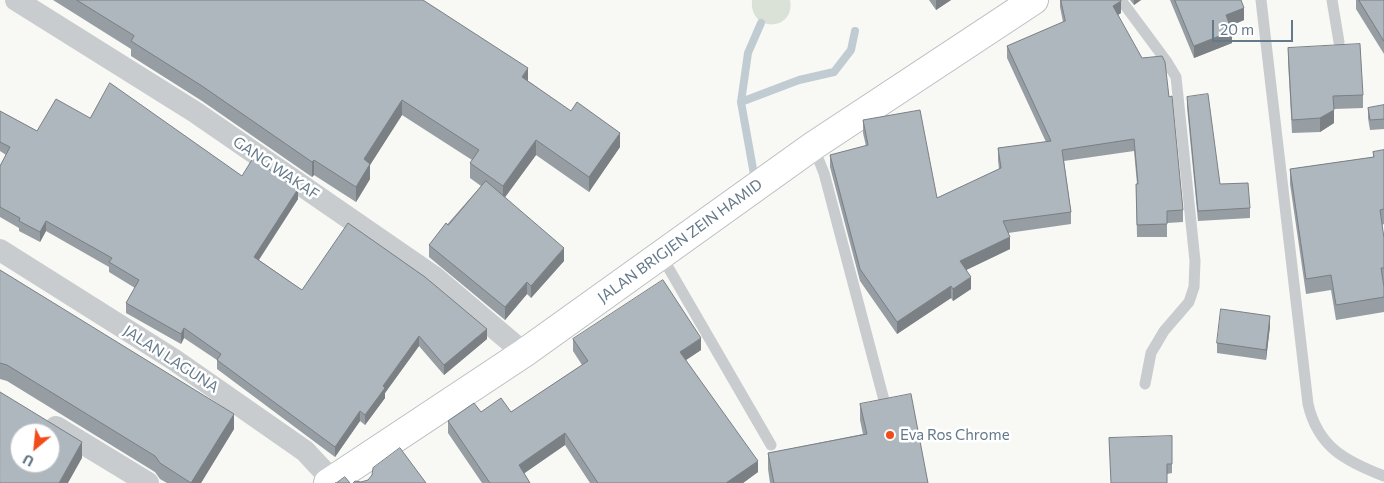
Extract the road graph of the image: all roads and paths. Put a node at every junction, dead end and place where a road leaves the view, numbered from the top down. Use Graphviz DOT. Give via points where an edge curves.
graph roads {
  1 [pos="16,0"];
  2 [pos="1034,0"];
  3 [pos="1121,0"];
  4 [pos="1260,0"];
  5 [pos="1332,0"];
  6 [pos="1339,42"];
  7 [pos="814,146"];
  8 [pos="0,250"];
  9 [pos="661,255"];
  10 [pos="524,353"];
  11 [pos="1145,384"];
  12 [pos="886,404"];
  13 [pos="41,418"];
  14 [pos="771,445"];
  15 [pos="1384,476"];
  16 [pos="342,479"];
  17 [pos="148,483"];
  1 -- 10 [label="street, GANG WAKAF" via="195,112 433,276"];
  2 -- 7 [label="main road, JALAN BRIGJEN ZEIN HAMID"];
  3 -- 11 [label="lane" via="1176,77 1195,262 1194,287 1189,302 1164,331 1151,353"];
  4 -- 15 [label="lane" via="1311,418 1320,435 1345,458"];
  5 -- 6 [label="lane"];
  7 -- 9 [label="main road, JALAN BRIGJEN ZEIN HAMID"];
  7 -- 12 [label="lane"];
  8 -- 16 [label="street, JALAN LAGUNA" via="173,359"];
  9 -- 10 [label="main road, JALAN BRIGJEN ZEIN HAMID"];
  9 -- 14 [label="lane"];
  10 -- 16 [label="main road, JALAN BRIGJEN ZEIN HAMID"];
  13 -- 17 [label="street"];
}
